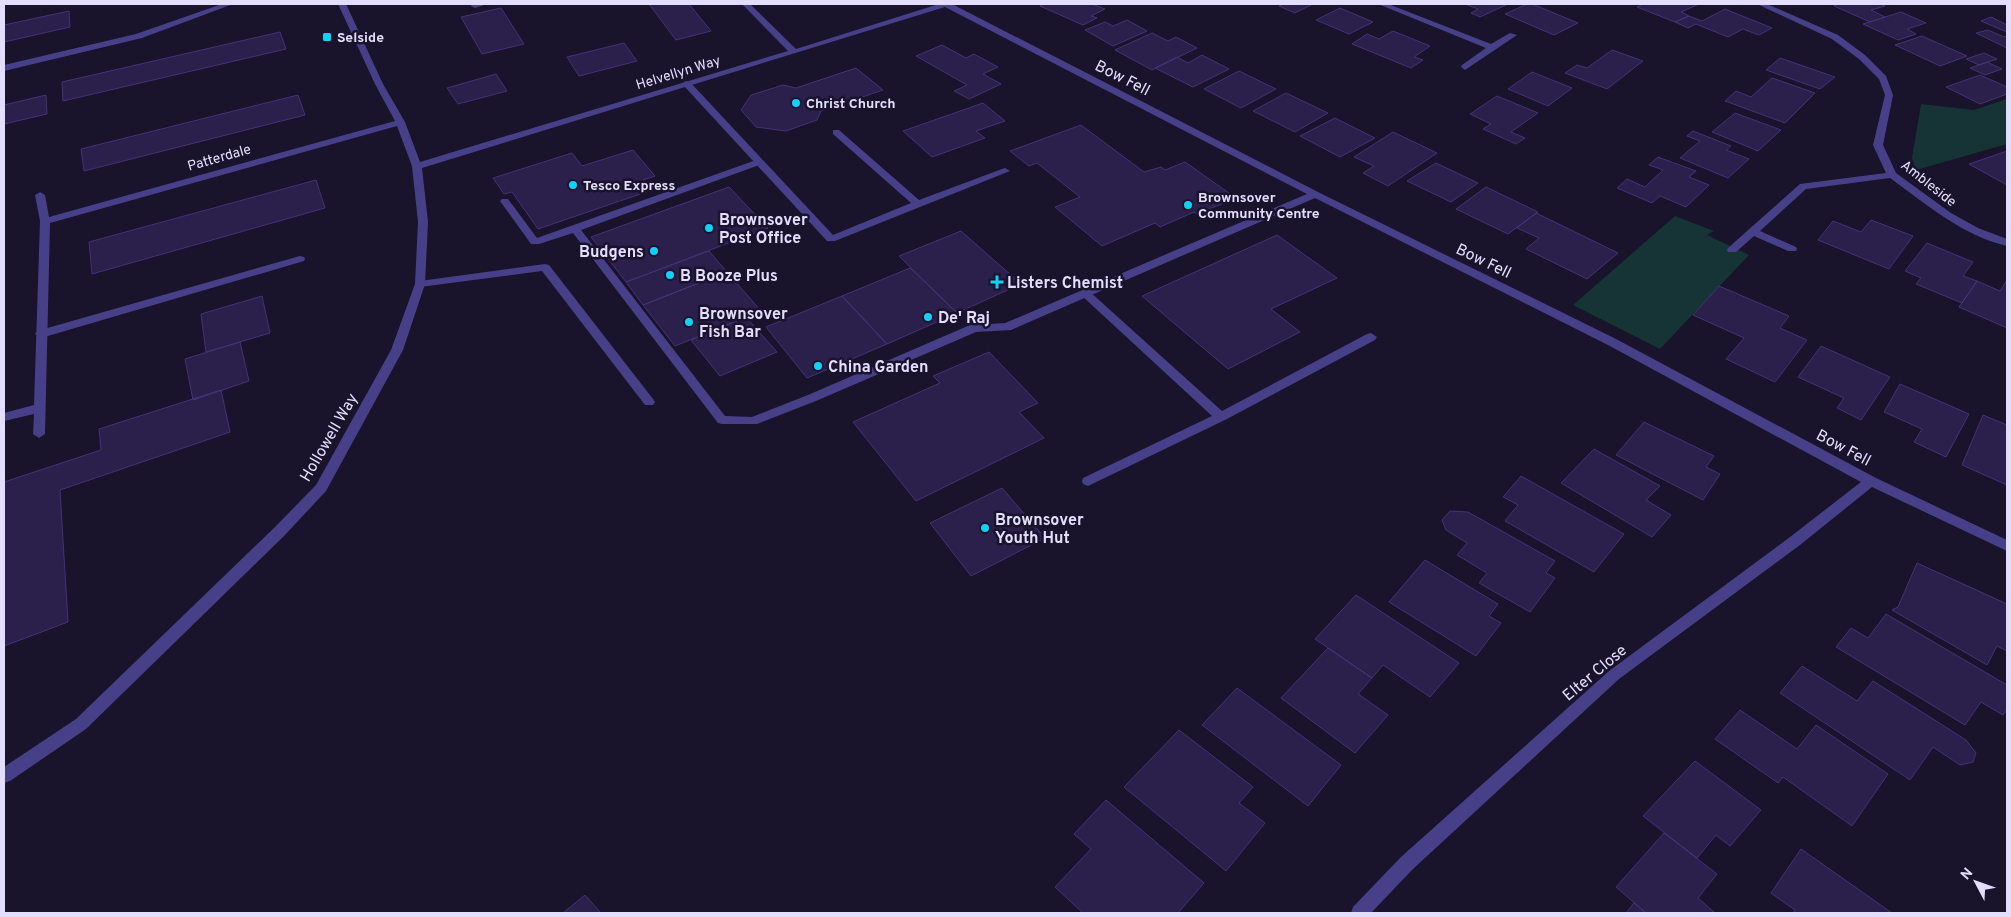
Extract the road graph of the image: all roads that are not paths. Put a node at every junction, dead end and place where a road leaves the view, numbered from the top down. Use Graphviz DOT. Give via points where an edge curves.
graph roads {
  1 [pos="229,4"];
  2 [pos="342,4"];
  3 [pos="746,4"];
  4 [pos="946,4"];
  5 [pos="1382,4"];
  6 [pos="1761,4"];
  7 [pos="1513,34"];
  8 [pos="1492,47"];
  9 [pos="794,52"];
  10 [pos="1465,67"];
  11 [pos="4,68"];
  12 [pos="687,84"];
  13 [pos="400,122"];
  14 [pos="836,132"];
  15 [pos="759,162"];
  16 [pos="417,166"];
  17 [pos="1004,171"];
  18 [pos="1892,175"];
  19 [pos="1315,194"];
  20 [pos="40,195"];
  21 [pos="505,201"];
  22 [pos="918,204"];
  23 [pos="45,221"];
  24 [pos="575,229"];
  25 [pos="1752,231"];
  26 [pos="2007,243"];
  27 [pos="1792,249"];
  28 [pos="1732,250"];
  29 [pos="300,259"];
  30 [pos="420,284"];
  31 [pos="1085,293"];
  32 [pos="41,334"];
  33 [pos="1372,337"];
  34 [pos="649,402"];
  35 [pos="39,408"];
  36 [pos="4,417"];
  37 [pos="1221,417"];
  38 [pos="39,434"];
  39 [pos="1088,481"];
  40 [pos="1871,481"];
  41 [pos="2007,546"];
  42 [pos="4,776"];
  43 [pos="1359,913"];
  1 -- 11 [label="street" via="105,46"];
  2 -- 13 [label="street, Hollowell Way"];
  3 -- 9 [label="street"];
  4 -- 9 [label="street, Helvellyn Way"];
  4 -- 19 [label="street, Bow Fell"];
  5 -- 8 [label="street"];
  6 -- 18 [label="street, Ambleside" via="1835,37 1862,57 1882,78 1890,95 1878,145"];
  7 -- 8 [label="street"];
  8 -- 10 [label="street"];
  9 -- 12 [label="street, Helvellyn Way"];
  12 -- 15 [label="street"];
  12 -- 16 [label="street, Helvellyn Way"];
  13 -- 16 [label="street, Hollowell Way"];
  13 -- 23 [label="street, Patterdale"];
  14 -- 22 [label="street"];
  15 -- 22 [label="street" via="831,238"];
  15 -- 24 [label="street"];
  16 -- 30 [label="street, Hollowell Way" via="423,222"];
  17 -- 22 [label="street"];
  18 -- 25 [label="street" via="1803,186"];
  18 -- 26 [label="street, Ambleside" via="1947,215"];
  19 -- 31 [label="street"];
  19 -- 40 [label="street, Bow Fell" via="1612,342"];
  20 -- 23 [label="street"];
  21 -- 24 [label="street" via="536,242"];
  23 -- 32 [label="street"];
  24 -- 31 [label="street" via="722,420 753,421 974,328 1006,327"];
  25 -- 27 [label="street"];
  25 -- 28 [label="street"];
  29 -- 32 [label="street"];
  30 -- 34 [label="street" via="545,267"];
  30 -- 42 [label="street, Hollowell Way" via="397,350 321,488 81,724"];
  31 -- 37 [label="street"];
  32 -- 35 [label="street"];
  33 -- 37 [label="street"];
  35 -- 36 [label="street"];
  35 -- 38 [label="street"];
  37 -- 39 [label="street"];
  40 -- 41 [label="street, Bow Fell"];
  40 -- 43 [label="street, Elter Close" via="1614,675 1407,863"];
}
